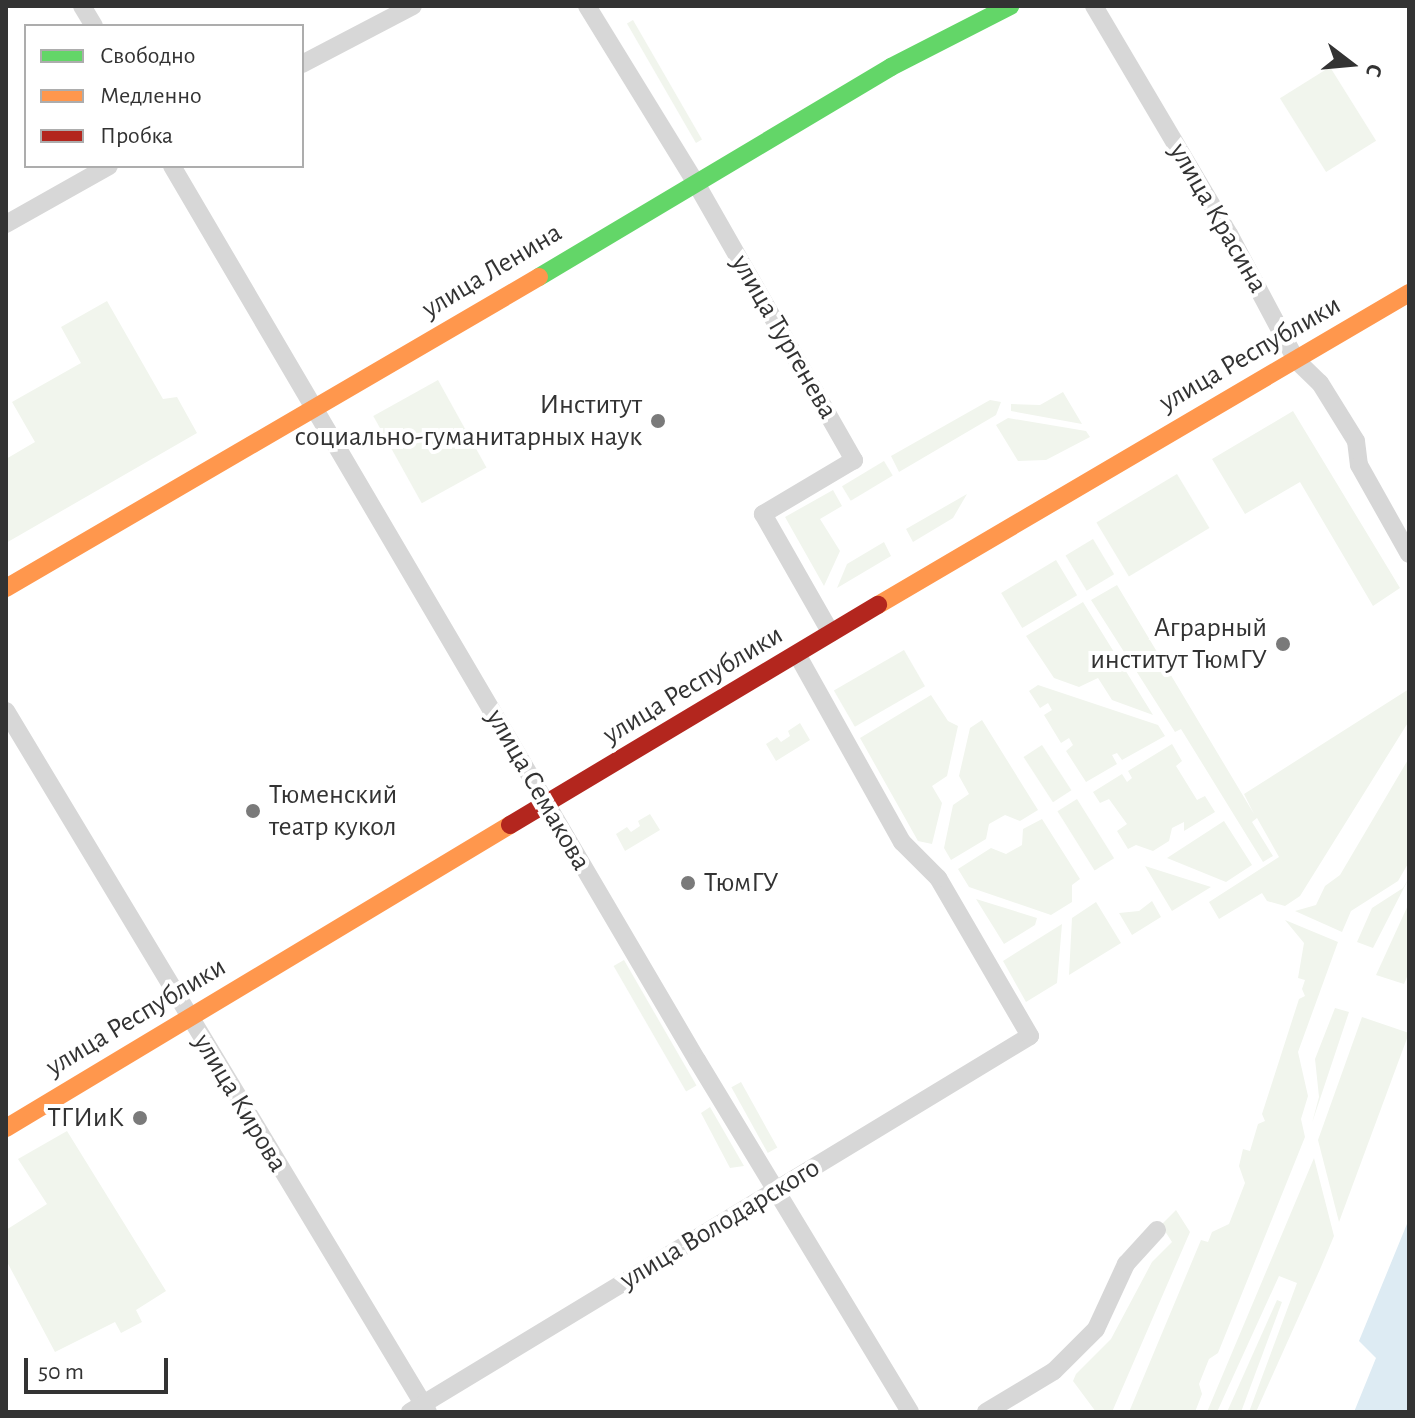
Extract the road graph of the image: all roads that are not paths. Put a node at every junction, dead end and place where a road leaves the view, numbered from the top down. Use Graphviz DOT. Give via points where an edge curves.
graph roads {
  1 [pos="82,6"];
  2 [pos="413,6"];
  3 [pos="587,6"];
  4 [pos="1010,6"];
  5 [pos="1094,6"];
  6 [pos="93,24"];
  7 [pos="304,63"];
  8 [pos="105,168"];
  9 [pos="173,168"];
  10 [pos="697,185"];
  11 [pos="6,224"];
  12 [pos="1409,293"];
  13 [pos="1296,360"];
  14 [pos="313,410"];
  15 [pos="1409,554"];
  16 [pos="6,588"];
  17 [pos="831,633"];
  18 [pos="798,656"];
  19 [pos="6,711"];
  20 [pos="546,804"];
  21 [pos="189,1018"];
  22 [pos="6,1128"];
  23 [pos="774,1191"];
  24 [pos="1157,1230"];
  25 [pos="420,1409"];
  26 [pos="910,1412"];
  27 [pos="986,1412"];
  1 -- 6 [label="street"];
  2 -- 7 [label="street"];
  3 -- 10 [label="street, улица Тургенева"];
  4 -- 10 [label="main road, улица Ленина" via="891,67"];
  5 -- 13 [label="street, улица Красина" via="1229,234"];
  8 -- 11 [label="street"];
  9 -- 14 [label="street, улица Семакова"];
  10 -- 14 [label="main road, улица Ленина"];
  10 -- 17 [label="street, улица Тургенева" via="854,460 763,514"];
  12 -- 13 [label="main road, улица Республики"];
  13 -- 15 [label="street, улица Красина" via="1320,383 1356,441 1359,465"];
  13 -- 17 [label="main road, улица Республики"];
  14 -- 16 [label="main road, улица Ленина"];
  14 -- 20 [label="street, улица Семакова"];
  17 -- 18 [label="main road, улица Республики"];
  18 -- 20 [label="main road, улица Республики"];
  18 -- 23 [label="street, улица Володарского" via="902,842 938,878 1030,1036"];
  19 -- 21 [label="street, улица Кирова"];
  20 -- 21 [label="main road, улица Республики"];
  20 -- 23 [label="street, улица Семакова"];
  21 -- 22 [label="main road, улица Республики"];
  21 -- 25 [label="street, улица Кирова"];
  23 -- 25 [label="street, улица Володарского"];
  23 -- 26 [label="street, улица Семакова"];
  24 -- 27 [label="street" via="1126,1264 1096,1329 1054,1371"];
}
